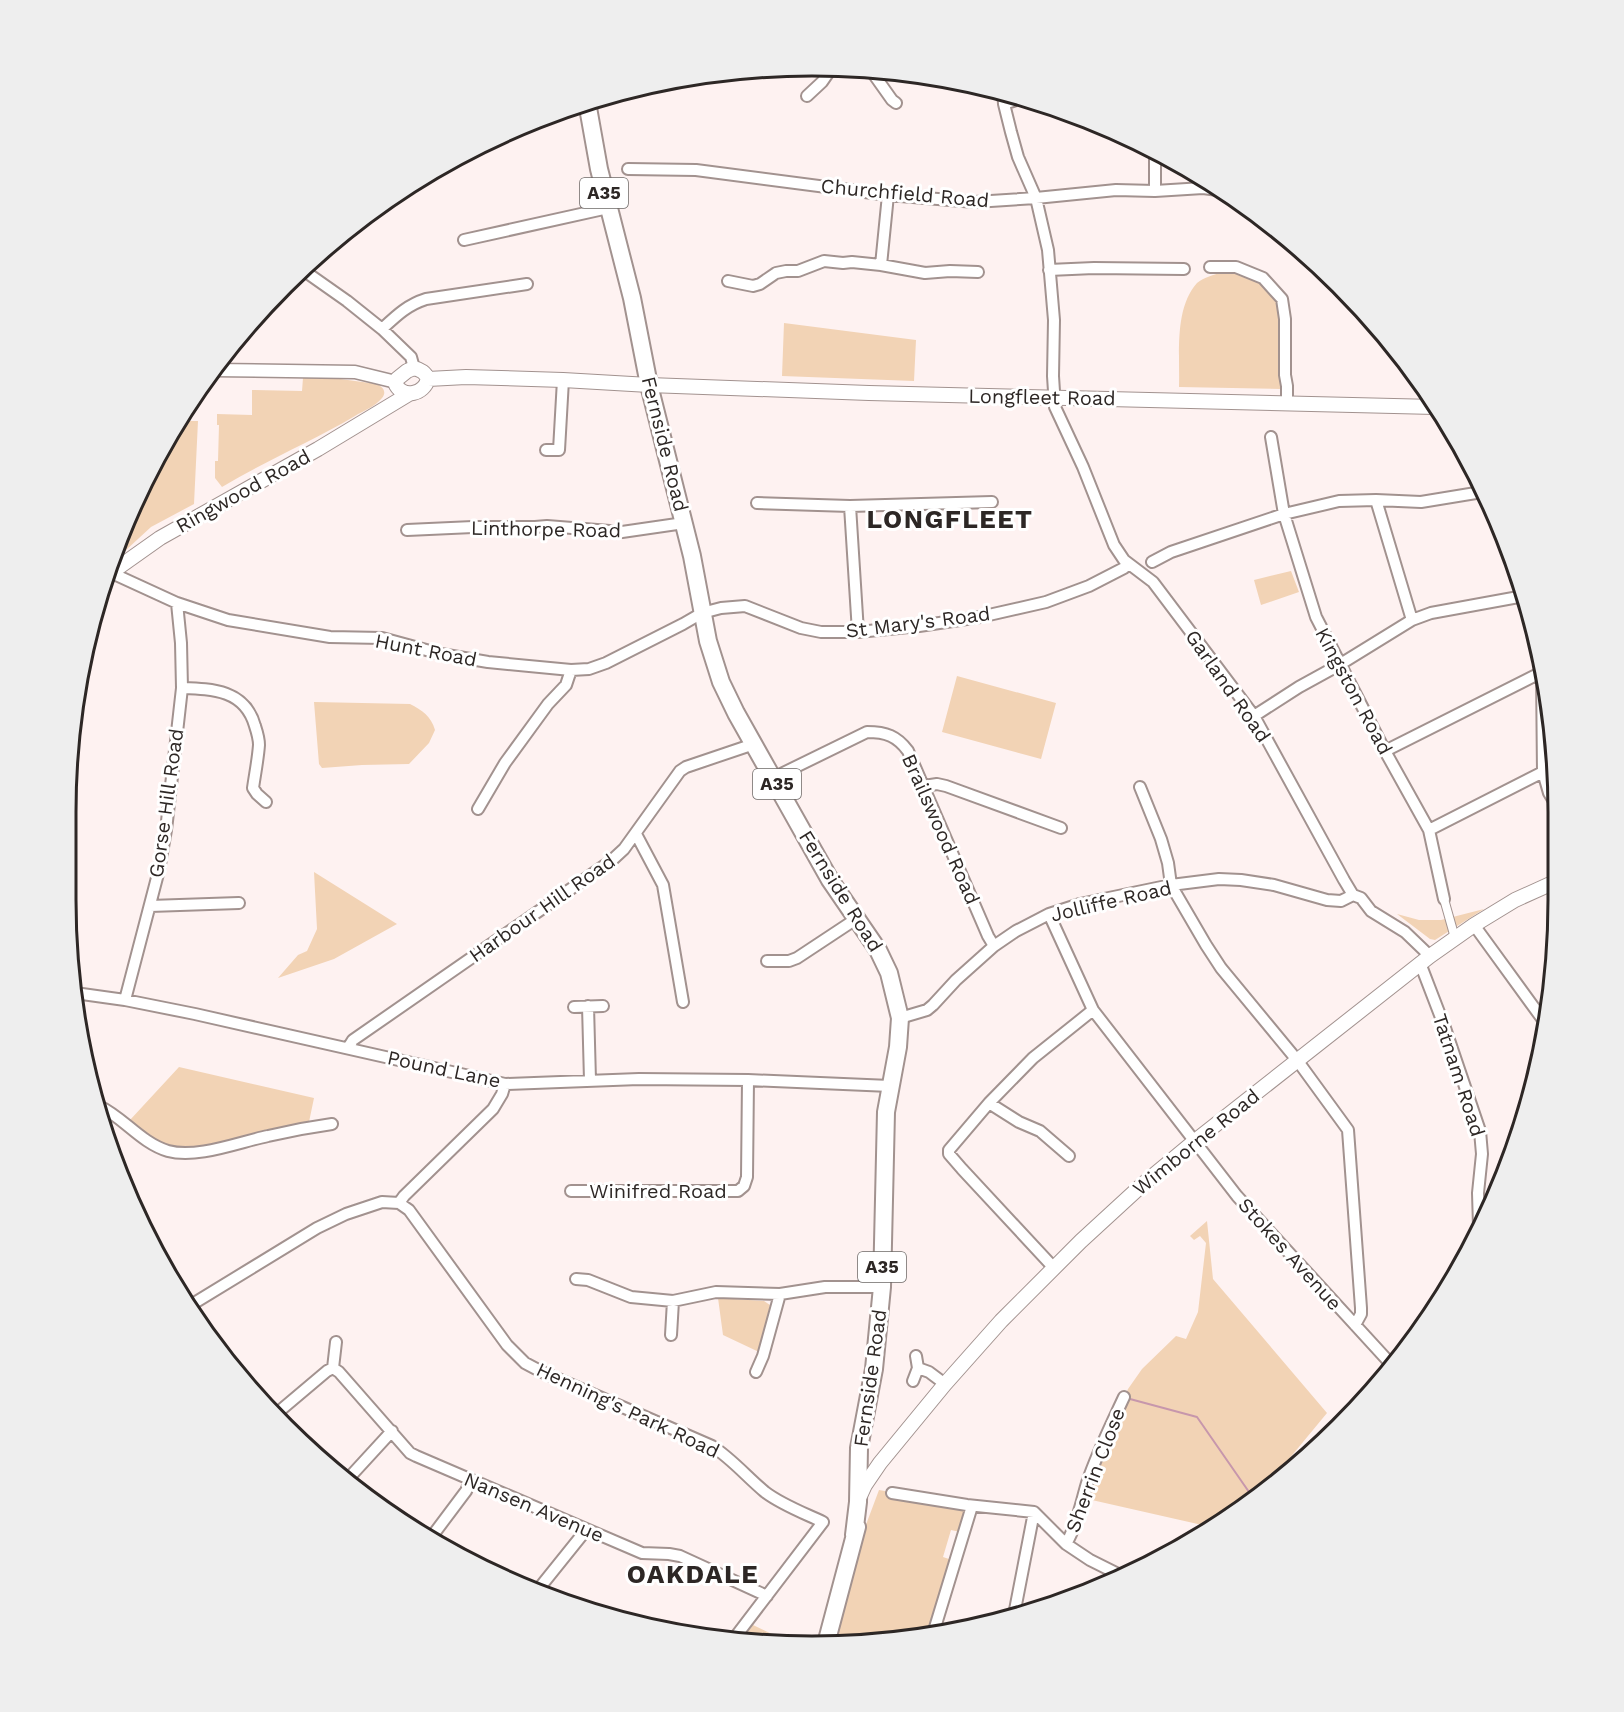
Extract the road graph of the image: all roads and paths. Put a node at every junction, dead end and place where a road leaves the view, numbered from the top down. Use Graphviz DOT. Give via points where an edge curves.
graph roads {
  1 [pos="826,77"];
  2 [pos="878,80"];
  3 [pos="807,96"];
  4 [pos="896,103"];
  5 [pos="1004,104"];
  6 [pos="589,112"];
  7 [pos="1155,162"];
  8 [pos="628,170"];
  9 [pos="1201,188"];
  10 [pos="1155,191"];
  11 [pos="888,195"];
  12 [pos="1036,198"];
  13 [pos="608,208"];
  14 [pos="464,240"];
  15 [pos="769,263"];
  16 [pos="881,265"];
  17 [pos="1210,267"];
  18 [pos="1184,269"];
  19 [pos="1049,270"];
  20 [pos="978,272"];
  21 [pos="776,273"];
  22 [pos="310,275"];
  23 [pos="728,281"];
  24 [pos="527,284"];
  25 [pos="382,329"];
  26 [pos="414,368"];
  27 [pos="224,370"];
  28 [pos="428,379"];
  29 [pos="563,380"];
  30 [pos="396,382"];
  31 [pos="649,385"];
  32 [pos="409,394"];
  33 [pos="1054,397"];
  34 [pos="1287,404"];
  35 [pos="1426,407"];
  36 [pos="384,409"];
  37 [pos="1271,437"];
  38 [pos="546,450"];
  39 [pos="1475,493"];
  40 [pos="1376,500"];
  41 [pos="992,502"];
  42 [pos="757,503"];
  43 [pos="850,506"];
  44 [pos="1284,514"];
  45 [pos="684,523"];
  46 [pos="407,530"];
  47 [pos="1152,562"];
  48 [pos="1136,568"];
  49 [pos="119,569"];
  50 [pos="116,575"];
  51 [pos="1515,598"];
  52 [pos="177,603"];
  53 [pos="702,613"];
  54 [pos="1412,620"];
  55 [pos="858,632"];
  56 [pos="1339,665"];
  57 [pos="571,670"];
  58 [pos="1534,676"];
  59 [pos="182,688"];
  60 [pos="1254,716"];
  61 [pos="1543,738"];
  62 [pos="754,744"];
  63 [pos="1385,751"];
  64 [pos="1544,772"];
  65 [pos="773,778"];
  66 [pos="1547,779"];
  67 [pos="924,786"];
  68 [pos="1140,787"];
  69 [pos="266,802"];
  70 [pos="478,809"];
  71 [pos="1061,828"];
  72 [pos="1429,830"];
  73 [pos="636,834"];
  74 [pos="1171,885"];
  75 [pos="1548,885"];
  76 [pos="1353,895"];
  77 [pos="1444,898"];
  78 [pos="239,903"];
  79 [pos="150,906"];
  80 [pos="1049,914"];
  81 [pos="856,919"];
  82 [pos="1474,925"];
  83 [pos="1455,938"];
  84 [pos="994,946"];
  85 [pos="1425,959"];
  86 [pos="767,961"];
  87 [pos="83,994"];
  88 [pos="124,1000"];
  89 [pos="683,1002"];
  90 [pos="588,1006"];
  91 [pos="603,1006"];
  92 [pos="574,1007"];
  93 [pos="1093,1010"];
  94 [pos="1538,1013"];
  95 [pos="900,1018"];
  96 [pos="348,1048"];
  97 [pos="1297,1060"];
  98 [pos="590,1080"];
  99 [pos="748,1080"];
  100 [pos="505,1084"];
  101 [pos="890,1086"];
  102 [pos="989,1103"];
  103 [pos="109,1113"];
  104 [pos="332,1124"];
  105 [pos="1196,1141"];
  106 [pos="1069,1156"];
  107 [pos="572,1191"];
  108 [pos="399,1203"];
  109 [pos="1479,1211"];
  110 [pos="1054,1268"];
  111 [pos="576,1279"];
  112 [pos="882,1287"];
  113 [pos="780,1294"];
  114 [pos="673,1301"];
  115 [pos="196,1303"];
  116 [pos="1356,1325"];
  117 [pos="671,1335"];
  118 [pos="336,1342"];
  119 [pos="1387,1359"];
  120 [pos="333,1368"];
  121 [pos="756,1372"];
  122 [pos="913,1381"];
  123 [pos="945,1384"];
  124 [pos="1124,1397"];
  125 [pos="282,1409"];
  126 [pos="392,1431"];
  127 [pos="352,1474"];
  128 [pos="471,1480"];
  129 [pos="891,1492"];
  130 [pos="861,1495"];
  131 [pos="972,1506"];
  132 [pos="1034,1512"];
  133 [pos="586,1530"];
  134 [pos="435,1532"];
  135 [pos="1066,1544"];
  136 [pos="1112,1571"];
  137 [pos="543,1584"];
  138 [pos="767,1596"];
  139 [pos="1016,1606"];
  140 [pos="936,1624"];
  141 [pos="740,1631"];
  142 [pos="828,1635"];
  1 -- 3 [label="street"];
  2 -- 4 [label="street"];
  5 -- 12 [label="street, Garland Road" via="1018,156"];
  6 -- 13 [label="highway, Fernside Road / A35"];
  7 -- 10 [label="street"];
  8 -- 11 [label="street, Churchfield Road" via="696,170"];
  9 -- 10 [label="street, Churchfield Road"];
  10 -- 12 [label="street, Churchfield Road" via="1116,190"];
  11 -- 12 [label="street, Churchfield Road" via="975,202"];
  11 -- 16 [label="street"];
  12 -- 19 [label="street, Garland Road"];
  13 -- 14 [label="street"];
  13 -- 31 [label="highway, Fernside Road / A35" via="632,297"];
  15 -- 21 [label="street"];
  16 -- 20 [label="street" via="925,273"];
  16 -- 21 [label="street" via="824,261 798,271"];
  17 -- 34 [label="street" via="1236,267 1263,278 1282,299"];
  18 -- 19 [label="street"];
  19 -- 33 [label="street, Garland Road" via="1054,320"];
  21 -- 23 [label="street" via="753,286"];
  22 -- 25 [label="street"];
  24 -- 25 [label="street" via="426,299 396,315"];
  25 -- 26 [label="street" via="411,357"];
  26 -- 28 [label="main road" via="424,372"];
  26 -- 30 [label="main road" via="400,375"];
  27 -- 30 [label="street" via="355,372"];
  28 -- 29 [label="main road"];
  28 -- 32 [label="main road" via="425,387"];
  29 -- 31 [label="main road"];
  29 -- 38 [label="street" via="560,450"];
  30 -- 32 [label="main road" via="400,392"];
  30 -- 36 [label="main road"];
  31 -- 33 [label="main road, Longfleet Road"];
  31 -- 45 [label="highway, Fernside Road / A35"];
  32 -- 36 [label="main road, Ringwood Road"];
  33 -- 34 [label="main road, Longfleet Road"];
  33 -- 48 [label="street, Garland Road" via="1114,545"];
  34 -- 35 [label="main road, Longfleet Road"];
  36 -- 49 [label="main road, Ringwood Road" via="160,538"];
  37 -- 44 [label="street, Kingston Road"];
  39 -- 40 [label="street" via="1421,502"];
  40 -- 44 [label="street" via="1339,501"];
  40 -- 54 [label="street"];
  41 -- 43 [label="street"];
  42 -- 43 [label="street"];
  43 -- 55 [label="street"];
  44 -- 47 [label="street"];
  44 -- 56 [label="street, Kingston Road" via="1316,617"];
  45 -- 46 [label="street, Linthorpe Road" via="622,532 547,526"];
  45 -- 53 [label="highway, Fernside Road / A35"];
  47 -- 48 [label="street"];
  48 -- 55 [label="street, St Mary's Road" via="1124,568 1046,602 919,627"];
  48 -- 60 [label="street, Garland Road" via="1153,582"];
  50 -- 52 [label="street, Hunt Road"];
  51 -- 54 [label="street"];
  52 -- 57 [label="street, Hunt Road" via="228,620 330,637 382,638 441,654"];
  52 -- 59 [label="street, Gorse Hill Road"];
  53 -- 55 [label="street, St Mary's Road" via="745,606 811,631"];
  53 -- 57 [label="street, Hunt Road" via="606,663"];
  53 -- 62 [label="highway, Fernside Road / A35" via="721,682"];
  54 -- 56 [label="street"];
  56 -- 60 [label="street"];
  56 -- 63 [label="street, Kingston Road"];
  57 -- 70 [label="street" via="566,685 505,763"];
  58 -- 63 [label="street"];
  59 -- 69 [label="street" via="213,690 235,697 245,706 252,716 253,732 259,743 253,788"];
  59 -- 79 [label="street, Gorse Hill Road" via="166,830"];
  60 -- 76 [label="street, Garland Road"];
  61 -- 64 [label="street"];
  62 -- 65 [label="highway, Fernside Road / A35"];
  62 -- 73 [label="street, Harbour Hill Road" via="680,771"];
  63 -- 72 [label="street, Kingston Road"];
  64 -- 66 [label="street"];
  64 -- 72 [label="street"];
  65 -- 67 [label="street, Brailswood Road" via="854,737 880,732 892,735 909,751"];
  65 -- 81 [label="highway, Fernside Road / A35"];
  67 -- 71 [label="street" via="946,786"];
  67 -- 84 [label="street, Brailswood Road"];
  68 -- 74 [label="street" via="1161,839"];
  72 -- 77 [label="street, Kingston Road"];
  73 -- 89 [label="street" via="663,885"];
  73 -- 96 [label="street, Harbour Hill Road" via="611,861 353,1040"];
  74 -- 76 [label="street, Jolliffe Road" via="1240,880 1293,889 1327,900 1341,901"];
  74 -- 80 [label="street, Jolliffe Road"];
  74 -- 97 [label="street" via="1221,968"];
  75 -- 82 [label="main road, Wimborne Road"];
  76 -- 85 [label="street, Garland Road" via="1405,932"];
  77 -- 83 [label="street, Kingston Road"];
  78 -- 79 [label="street"];
  79 -- 88 [label="street, Gorse Hill Road"];
  80 -- 84 [label="street, Jolliffe Road"];
  80 -- 93 [label="street, Stokes Avenue"];
  81 -- 86 [label="street" via="789,961"];
  81 -- 95 [label="highway, Fernside Road / A35" via="889,972"];
  82 -- 83 [label="main road, Wimborne Road"];
  82 -- 94 [label="street"];
  83 -- 85 [label="main road, Wimborne Road"];
  84 -- 95 [label="street, Jolliffe Road" via="927,1010"];
  85 -- 97 [label="main road, Wimborne Road"];
  85 -- 109 [label="street, Tatnam Road" via="1480,1131"];
  87 -- 88 [label="street, Pound Lane"];
  88 -- 96 [label="street, Pound Lane"];
  90 -- 91 [label="street"];
  90 -- 92 [label="street"];
  90 -- 98 [label="street"];
  93 -- 102 [label="street" via="1033,1058"];
  93 -- 105 [label="street, Stokes Avenue"];
  95 -- 101 [label="highway, Fernside Road / A35"];
  96 -- 100 [label="street, Pound Lane"];
  97 -- 105 [label="main road, Wimborne Road"];
  97 -- 116 [label="street" via="1348,1130 1361,1308"];
  98 -- 99 [label="street, Pound Lane"];
  98 -- 100 [label="street, Pound Lane"];
  99 -- 101 [label="street, Pound Lane"];
  99 -- 107 [label="street, Winifred Road" via="747,1177 738,1191"];
  100 -- 108 [label="street" via="493,1109"];
  101 -- 112 [label="highway, Fernside Road / A35"];
  102 -- 106 [label="street" via="1040,1131"];
  102 -- 110 [label="street" via="951,1146 949,1154"];
  103 -- 104 [label="street" via="148,1142 168,1151 187,1153"];
  105 -- 110 [label="main road, Wimborne Road" via="1142,1185"];
  105 -- 116 [label="street, Stokes Avenue" via="1237,1196"];
  108 -- 115 [label="street" via="382,1202 317,1228"];
  108 -- 138 [label="street, Henning's Park Road" via="409,1210 507,1345 525,1363 712,1446 773,1498 823,1522"];
  110 -- 123 [label="main road, Wimborne Road"];
  111 -- 114 [label="street" via="631,1297"];
  112 -- 113 [label="street" via="825,1287"];
  112 -- 130 [label="highway, Fernside Road / A35" via="859,1459"];
  113 -- 114 [label="street" via="716,1292"];
  113 -- 121 [label="street"];
  114 -- 117 [label="street"];
  116 -- 119 [label="street, Stokes Avenue"];
  118 -- 120 [label="street"];
  120 -- 125 [label="street"];
  120 -- 126 [label="street, Nansen Avenue"];
  122 -- 123 [label="street" via="917,1362"];
  123 -- 130 [label="main road, Wimborne Road"];
  124 -- 135 [label="street, Sherrin Close"];
  126 -- 127 [label="street"];
  126 -- 128 [label="street, Nansen Avenue" via="410,1453"];
  128 -- 133 [label="street, Nansen Avenue"];
  128 -- 134 [label="street"];
  129 -- 131 [label="street"];
  130 -- 142 [label="highway, Wimborne Road"];
  131 -- 132 [label="street"];
  131 -- 140 [label="street"];
  132 -- 135 [label="street"];
  132 -- 139 [label="street"];
  133 -- 137 [label="street"];
  133 -- 138 [label="street, Nansen Avenue" via="642,1553 681,1556"];
  135 -- 136 [label="street"];
  138 -- 141 [label="street"];
}
